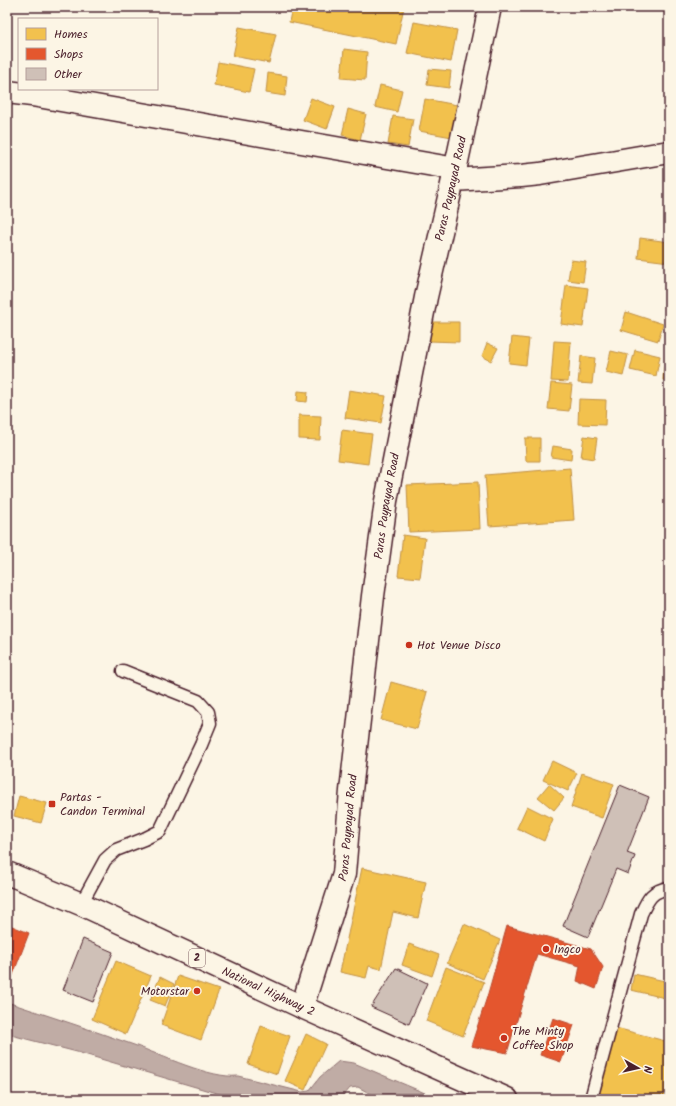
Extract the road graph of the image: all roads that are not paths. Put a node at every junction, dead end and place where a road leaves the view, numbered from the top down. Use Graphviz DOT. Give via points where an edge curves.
graph roads {
  1 [pos="490,7"];
  2 [pos="7,92"];
  3 [pos="669,152"];
  4 [pos="455,175"];
  5 [pos="123,671"];
  6 [pos="7,873"];
  7 [pos="669,888"];
  8 [pos="81,904"];
  9 [pos="302,1007"];
  10 [pos="507,1099"];
  11 [pos="591,1099"];
  1 -- 4 [label="street, Paras Paypayad Road"];
  2 -- 4 [label="street"];
  3 -- 4 [label="street" via="540,174"];
  4 -- 9 [label="street, Paras Paypayad Road" via="426,297 386,501 371,610 344,874"];
  5 -- 8 [label="lane" via="198,700 208,712 210,723 160,831 116,850 106,860"];
  6 -- 8 [label="street, National Highway 2 / 2"];
  7 -- 11 [label="lane" via="660,889 649,896 641,914"];
  8 -- 9 [label="street, National Highway 2 / 2"];
  9 -- 10 [label="street, National Highway 2 / 2"];
}
